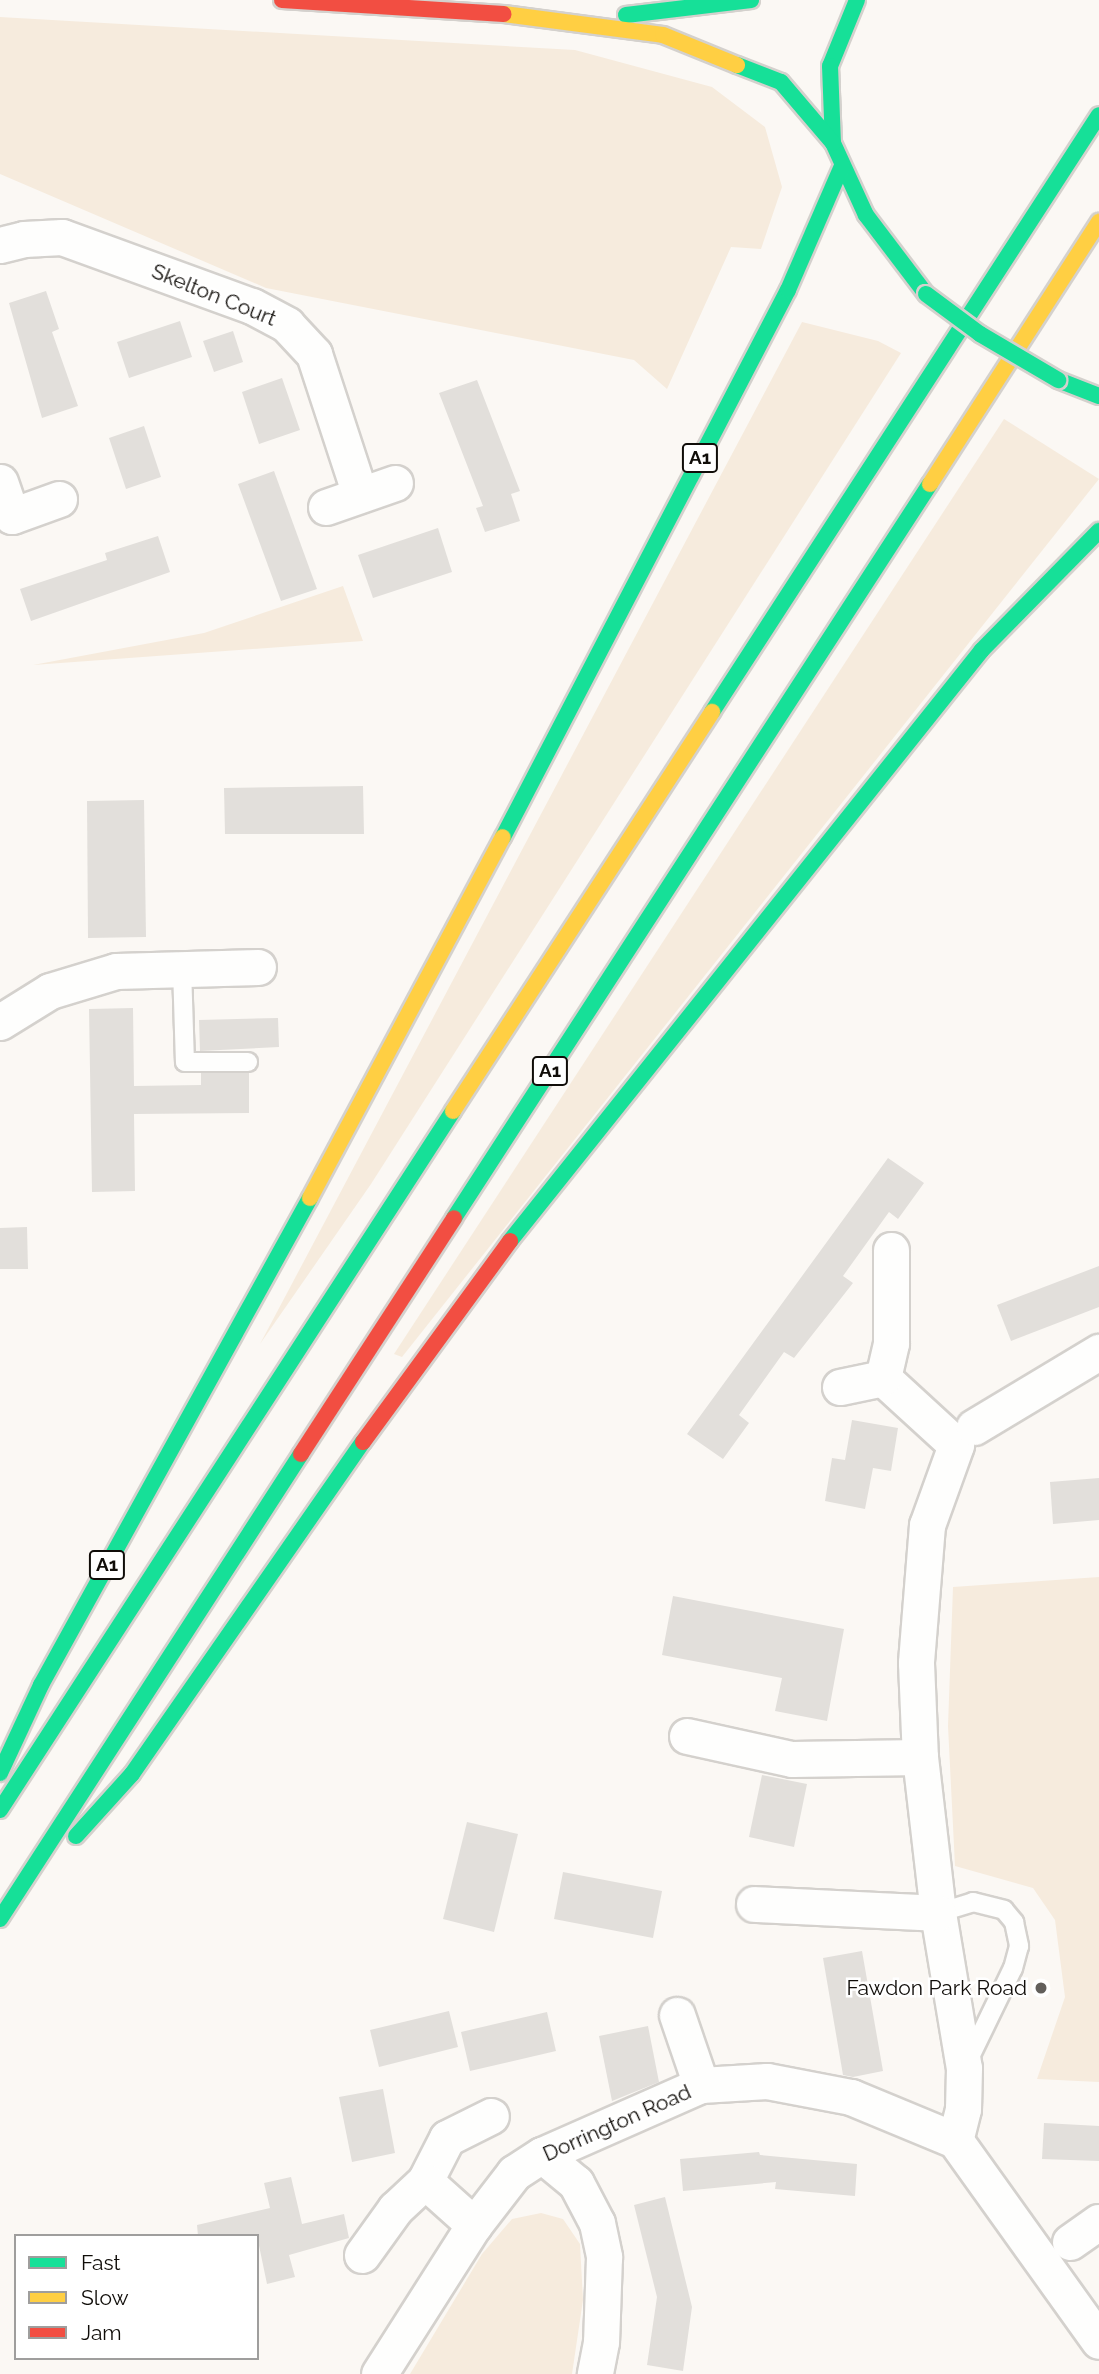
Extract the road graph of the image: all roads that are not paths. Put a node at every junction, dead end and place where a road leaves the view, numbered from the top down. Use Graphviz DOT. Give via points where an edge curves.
graph roads {
  1 [pos="282,0"];
  2 [pos="751,0"];
  3 [pos="857,0"];
  4 [pos="550,17"];
  5 [pos="1099,115"];
  6 [pos="834,143"];
  7 [pos="842,166"];
  8 [pos="1099,222"];
  9 [pos="0,245"];
  10 [pos="1099,396"];
  11 [pos="0,482"];
  12 [pos="395,483"];
  13 [pos="360,495"];
  14 [pos="59,499"];
  15 [pos="326,507"];
  16 [pos="1099,531"];
  17 [pos="258,967"];
  18 [pos="183,968"];
  19 [pos="0,1022"];
  20 [pos="248,1062"];
  21 [pos="891,1250"];
  22 [pos="1099,1352"];
  23 [pos="883,1378"];
  24 [pos="840,1387"];
  25 [pos="965,1436"];
  26 [pos="687,1736"];
  27 [pos="920,1758"];
  28 [pos="0,1773"];
  29 [pos="0,1810"];
  30 [pos="754,1904"];
  31 [pos="938,1913"];
  32 [pos="0,1921"];
  33 [pos="677,2015"];
  34 [pos="964,2068"];
  35 [pos="701,2084"];
  36 [pos="491,2116"];
  37 [pos="956,2140"];
  38 [pos="542,2155"];
  39 [pos="425,2181"];
  40 [pos="1099,2222"];
  41 [pos="474,2225"];
  42 [pos="1070,2242"];
  43 [pos="362,2255"];
  44 [pos="1099,2342"];
  45 [pos="379,2374"];
  46 [pos="595,2374"];
  1 -- 4 [label="main road"];
  2 -- 4 [label="main road" via="635,15"];
  3 -- 6 [label="main road" via="830,66 828,100"];
  4 -- 6 [label="main road" via="663,34 781,82"];
  5 -- 29 [label="main road, A1"];
  6 -- 7 [label="main road"];
  7 -- 10 [label="main road, bridge" via="891,253 926,294 980,334 1058,380"];
  7 -- 28 [label="main road, A1" via="788,290 393,1048 41,1685"];
  8 -- 32 [label="main road, A1"];
  9 -- 13 [label="street, Skelton Court" via="62,237 252,306 287,325 314,354"];
  11 -- 14 [label="street" via="12,516"];
  12 -- 13 [label="street"];
  13 -- 15 [label="street"];
  16 -- 32 [label="main road, A1" via="982,650 689,1009 387,1408 132,1773"];
  17 -- 18 [label="street"];
  18 -- 19 [label="street" via="116,971 50,991"];
  18 -- 20 [label="lane" via="185,1062"];
  21 -- 23 [label="street" via="891,1343"];
  22 -- 25 [label="street"];
  23 -- 24 [label="street"];
  23 -- 25 [label="street"];
  25 -- 27 [label="street" via="927,1525 916,1663"];
  26 -- 27 [label="street" via="792,1759"];
  27 -- 31 [label="street"];
  30 -- 31 [label="street"];
  31 -- 34 [label="street"];
  31 -- 34 [label="lane" via="973,1902 1004,1910 1014,1922 1019,1946 1008,1979"];
  33 -- 35 [label="street"];
  34 -- 37 [label="street" via="963,2109"];
  35 -- 37 [label="street, Dorrington Road" via="767,2081 851,2097"];
  35 -- 38 [label="street, Dorrington Road"];
  36 -- 39 [label="street" via="447,2138"];
  37 -- 44 [label="street"];
  38 -- 41 [label="street, Dorrington Road" via="514,2173"];
  38 -- 46 [label="street" via="576,2183 597,2223 604,2258 601,2342"];
  39 -- 41 [label="street"];
  39 -- 43 [label="street" via="395,2209"];
  40 -- 42 [label="street"];
  41 -- 45 [label="street, Dorrington Road"];
}
